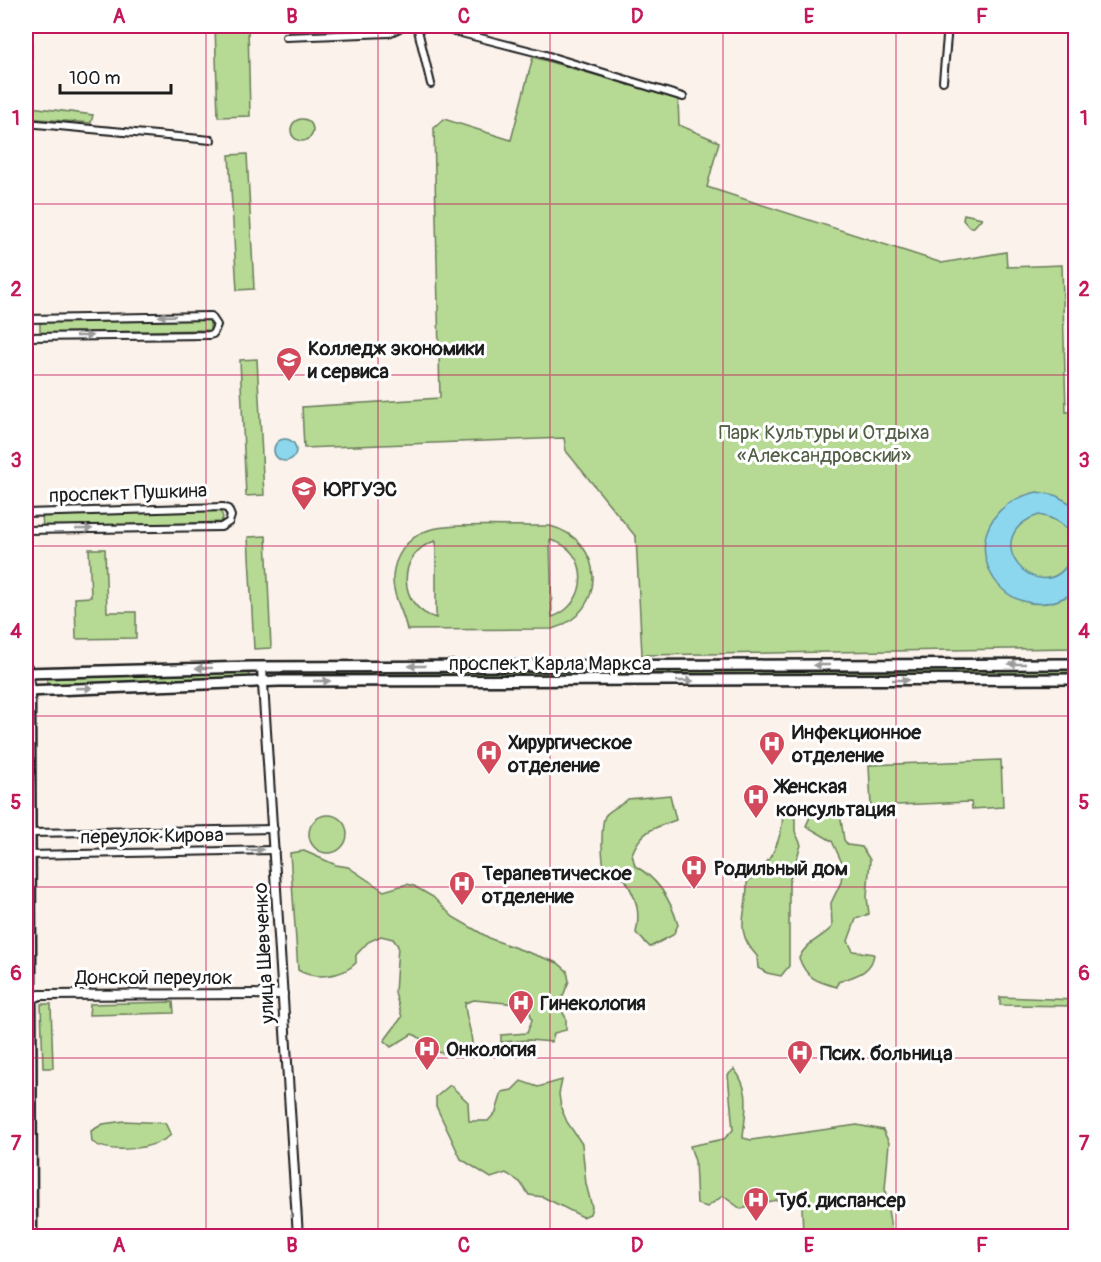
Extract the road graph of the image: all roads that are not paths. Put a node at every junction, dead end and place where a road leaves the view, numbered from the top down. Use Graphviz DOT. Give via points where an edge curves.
graph roads {
  1 [pos="404,26"];
  2 [pos="417,26"];
  3 [pos="434,26"];
  4 [pos="948,26"];
  5 [pos="286,37"];
  6 [pos="943,81"];
  7 [pos="431,84"];
  8 [pos="683,97"];
  9 [pos="26,123"];
  10 [pos="211,140"];
  11 [pos="26,319"];
  12 [pos="26,337"];
  13 [pos="26,513"];
  14 [pos="26,530"];
  15 [pos="1076,664"];
  16 [pos="262,668"];
  17 [pos="26,671"];
  18 [pos="1076,679"];
  19 [pos="263,681"];
  20 [pos="27,691"];
  21 [pos="274,830"];
  22 [pos="28,833"];
  23 [pos="275,850"];
  24 [pos="29,855"];
  25 [pos="283,994"];
  26 [pos="27,999"];
  27 [pos="31,1236"];
  28 [pos="298,1236"];
  1 -- 5 [label="street" via="389,33"];
  2 -- 7 [label="street"];
  3 -- 8 [label="street"];
  4 -- 6 [label="street"];
  9 -- 10 [label="street"];
  12 -- 11 [label="street, one-way" via="209,335 217,325 211,316"];
  14 -- 13 [label="street, проспект Пушкина, one-way" via="221,527 231,516 223,507"];
  15 -- 16 [label="main road, проспект Карла Маркса, one-way"];
  16 -- 17 [label="main road, проспект Карла Маркса, one-way"];
  16 -- 19 [label="street, улица Шевченко"];
  17 -- 20 [label="main road"];
  19 -- 18 [label="main road, проспект Карла Маркса, one-way"];
  20 -- 19 [label="main road, проспект Карла Маркса, one-way"];
  19 -- 21 [label="street, улица Шевченко"];
  20 -- 22 [label="main road"];
  21 -- 22 [label="street, переулок Кирова"];
  21 -- 23 [label="street, улица Шевченко"];
  22 -- 24 [label="main road"];
  24 -- 23 [label="street, переулок Кирова, one-way"];
  23 -- 25 [label="street, улица Шевченко"];
  24 -- 26 [label="main road"];
  25 -- 26 [label="street, Донской переулок"];
  25 -- 28 [label="street, улица Шевченко"];
  26 -- 27 [label="main road"];
}
